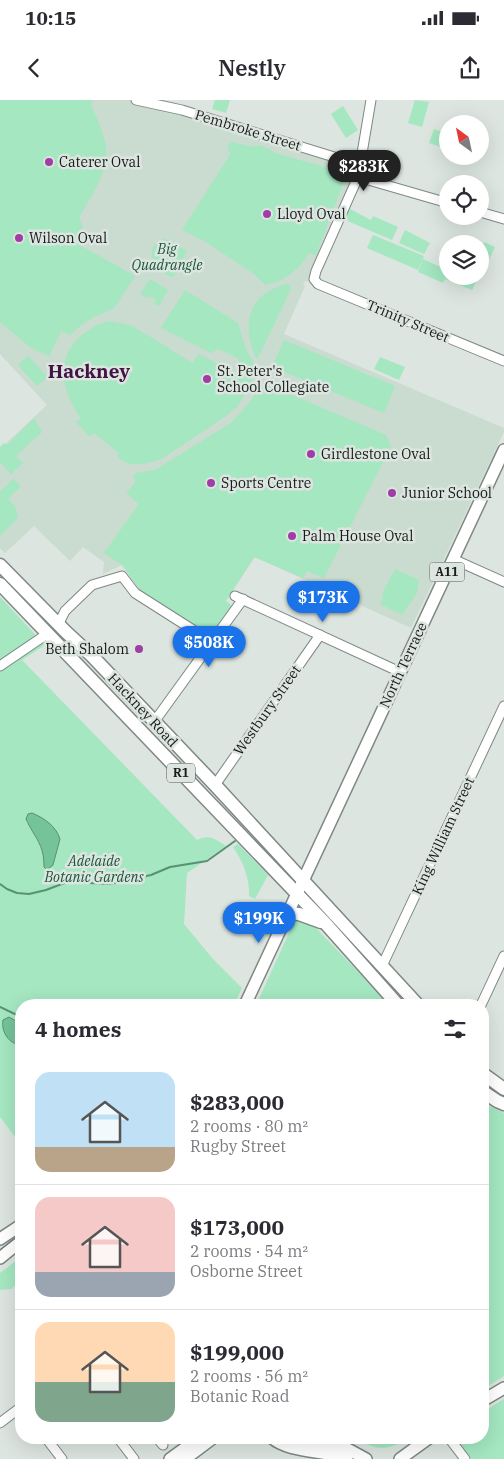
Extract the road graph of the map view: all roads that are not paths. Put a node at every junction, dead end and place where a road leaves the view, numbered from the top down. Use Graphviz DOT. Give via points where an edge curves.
graph roads {
  1 [pos="136,100"];
  2 [pos="370,100"];
  3 [pos="360,165"];
  4 [pos="358,177"];
  5 [pos="439,200"];
  6 [pos="489,215"];
  7 [pos="504,219"];
  8 [pos="504,361"];
  9 [pos="504,450"];
  10 [pos="453,559"];
  11 [pos="0,564"];
  12 [pos="0,574"];
  13 [pos="504,582"];
  14 [pos="0,584"];
  15 [pos="54,620"];
  16 [pos="47,634"];
  17 [pos="320,635"];
  18 [pos="212,642"];
  19 [pos="0,666"];
  20 [pos="400,672"];
  21 [pos="504,706"];
  22 [pos="154,722"];
  23 [pos="215,785"];
  24 [pos="226,798"];
  25 [pos="224,817"];
  26 [pos="303,880"];
  27 [pos="297,893"];
  28 [pos="287,913"];
  29 [pos="326,924"];
  30 [pos="504,956"];
  31 [pos="382,966"];
  32 [pos="373,976"];
  33 [pos="248,999"];
  34 [pos="393,999"];
  35 [pos="412,999"];
  36 [pos="484,999"];
  37 [pos="489,1079"];
  38 [pos="504,1089"];
  39 [pos="489,1096"];
  40 [pos="504,1104"];
  41 [pos="15,1229"];
  42 [pos="0,1239"];
  43 [pos="15,1246"];
  44 [pos="0,1258"];
  45 [pos="504,1388"];
  46 [pos="489,1397"];
  47 [pos="15,1412"];
  48 [pos="0,1423"];
  49 [pos="52,1444"];
  50 [pos="123,1444"];
  51 [pos="205,1444"];
  52 [pos="282,1444"];
  53 [pos="327,1444"];
  54 [pos="421,1444"];
  55 [pos="454,1444"];
  56 [pos="166,1450"];
  57 [pos="191,1454"];
  58 [pos="62,1459"];
  59 [pos="134,1459"];
  60 [pos="347,1459"];
  61 [pos="366,1459"];
  62 [pos="400,1459"];
  63 [pos="465,1459"];
  1 -- 3 [label="street, Pembroke Street" via="182,110"];
  2 -- 3 [label="street"];
  3 -- 4 [label="street"];
  4 -- 5 [label="street"];
  4 -- 8 [label="street, Trinity Street" via="314,279 318,284"];
  6 -- 7 [label="street"];
  9 -- 10 [label="main road, North Terrace / A11"];
  10 -- 13 [label="street"];
  10 -- 20 [label="main road, North Terrace / A11"];
  11 -- 15 [label="highway, Hackney Road / R1"];
  12 -- 16 [label="highway" via="48,625"];
  14 -- 16 [label="highway, Hackney Road / R1"];
  15 -- 18 [label="street" via="92,585 122,576 135,593"];
  15 -- 22 [label="highway, Hackney Road / R1"];
  16 -- 19 [label="street"];
  16 -- 25 [label="highway, Hackney Road / R1"];
  17 -- 18 [label="street" via="239,597"];
  17 -- 20 [label="street"];
  17 -- 23 [label="street, Westbury Street"];
  18 -- 22 [label="street"];
  20 -- 26 [label="main road, North Terrace / A11"];
  21 -- 31 [label="street, King William Street"];
  22 -- 23 [label="highway, Hackney Road / R1"];
  23 -- 24 [label="highway, Hackney Road / R1"];
  24 -- 25 [label="highway"];
  24 -- 26 [label="highway, Hackney Road / R1"];
  25 -- 27 [label="highway, Hackney Road / R1"];
  26 -- 27 [label="main road, A11"];
  26 -- 31 [label="highway, R1"];
  27 -- 28 [label="main road"];
  27 -- 29 [label="highway, R1"];
  28 -- 29 [label="highway"];
  28 -- 33 [label="main road"];
  29 -- 32 [label="highway, R1"];
  30 -- 36 [label="street"];
  31 -- 32 [label="highway"];
  31 -- 35 [label="highway, R1"];
  32 -- 34 [label="highway, R1"];
  37 -- 38 [label="highway"];
  39 -- 40 [label="highway"];
  41 -- 42 [label="main road"];
  43 -- 44 [label="main road"];
  45 -- 46 [label="main road"];
  47 -- 48 [label="street"];
  49 -- 58 [label="street"];
  50 -- 59 [label="street"];
  51 -- 57 [label="main road"];
  52 -- 60 [label="main road"];
  53 -- 61 [label="main road" via="344,1447"];
  54 -- 62 [label="main road"];
  55 -- 63 [label="street"];
  56 -- 57 [label="main road"];
}
